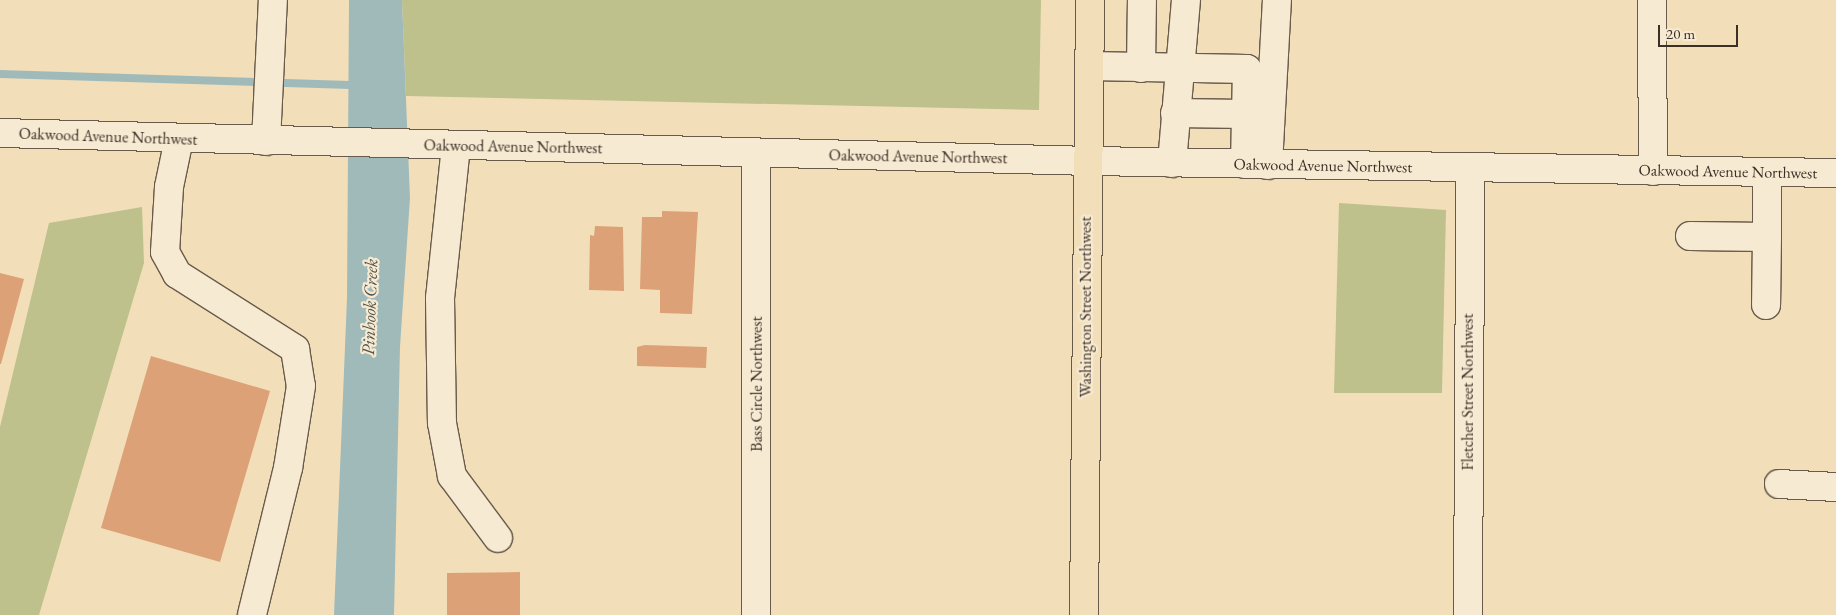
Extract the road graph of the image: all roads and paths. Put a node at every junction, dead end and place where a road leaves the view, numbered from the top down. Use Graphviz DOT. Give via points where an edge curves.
graph roads {
  1 [pos="273,0"];
  2 [pos="1090,0"];
  3 [pos="1142,0"];
  4 [pos="1186,0"];
  5 [pos="1277,0"];
  6 [pos="1652,0"];
  7 [pos="1089,66"];
  8 [pos="1141,68"];
  9 [pos="1177,68"];
  10 [pos="1175,112"];
  11 [pos="1246,114"];
  12 [pos="0,133"];
  13 [pos="179,139"];
  14 [pos="266,141"];
  15 [pos="456,146"];
  16 [pos="756,153"];
  17 [pos="1088,161"];
  18 [pos="1172,163"];
  19 [pos="1256,164"];
  20 [pos="1470,169"];
  21 [pos="1653,171"];
  22 [pos="1767,172"];
  23 [pos="1836,173"];
  24 [pos="1690,236"];
  25 [pos="1767,237"];
  26 [pos="1766,305"];
  27 [pos="1779,484"];
  28 [pos="1836,487"];
  29 [pos="498,538"];
  30 [pos="252,615"];
  31 [pos="756,615"];
  32 [pos="1084,615"];
  33 [pos="1468,615"];
  1 -- 14 [label="street"];
  2 -- 7 [label="main road, Washington Street Northwest"];
  3 -- 8 [label="street"];
  4 -- 9 [label="street" via="1184,43"];
  5 -- 19 [label="street"];
  6 -- 21 [label="street"];
  7 -- 8 [label="street"];
  7 -- 17 [label="main road, Washington Street Northwest"];
  8 -- 9 [label="street"];
  9 -- 10 [label="street"];
  9 -- 11 [label="street" via="1247,69"];
  10 -- 11 [label="street"];
  10 -- 18 [label="street"];
  11 -- 19 [label="street"];
  12 -- 13 [label="street, Oakwood Avenue Northwest"];
  13 -- 14 [label="street, Oakwood Avenue Northwest"];
  13 -- 30 [label="street" via="170,187 165,252 177,274 295,349 301,386 288,468"];
  14 -- 15 [label="street, Oakwood Avenue Northwest"];
  15 -- 16 [label="street, Oakwood Avenue Northwest"];
  15 -- 29 [label="street" via="440,298 442,423 452,476"];
  16 -- 17 [label="street, Oakwood Avenue Northwest"];
  16 -- 31 [label="street, Bass Circle Northwest"];
  17 -- 18 [label="street, Oakwood Avenue Northwest"];
  17 -- 32 [label="main road, Washington Street Northwest"];
  18 -- 19 [label="street, Oakwood Avenue Northwest"];
  19 -- 20 [label="street, Oakwood Avenue Northwest"];
  20 -- 21 [label="street, Oakwood Avenue Northwest"];
  20 -- 33 [label="street, Fletcher Street Northwest"];
  21 -- 22 [label="street, Oakwood Avenue Northwest"];
  22 -- 23 [label="street, Oakwood Avenue Northwest"];
  22 -- 25 [label="street"];
  24 -- 25 [label="street"];
  25 -- 26 [label="street"];
  27 -- 28 [label="street"];
}
